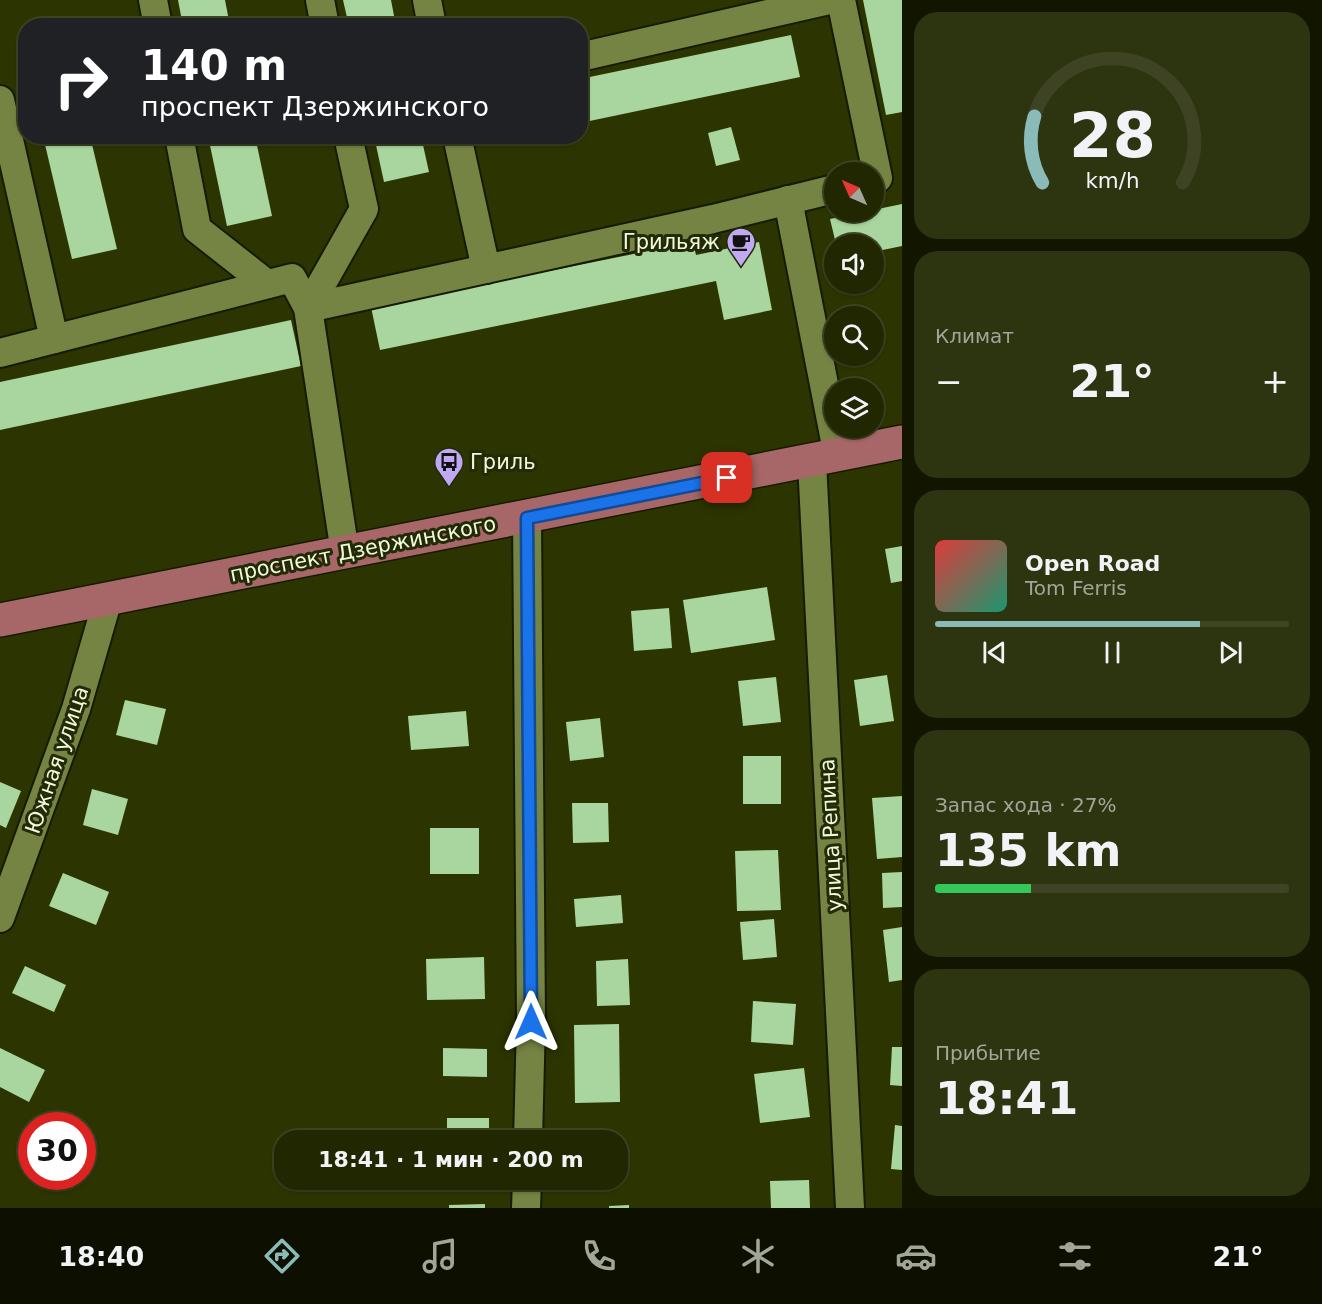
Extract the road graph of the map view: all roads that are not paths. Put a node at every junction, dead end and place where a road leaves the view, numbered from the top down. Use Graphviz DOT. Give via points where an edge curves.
graph roads {
  1 [pos="153,0"];
  2 [pos="320,0"];
  3 [pos="427,0"];
  4 [pos="829,0"];
  5 [pos="841,0"];
  6 [pos="156,18"];
  7 [pos="323,18"];
  8 [pos="430,18"];
  9 [pos="588,55"];
  10 [pos="0,100"];
  11 [pos="181,144"];
  12 [pos="350,144"];
  13 [pos="459,144"];
  14 [pos="880,162"];
  15 [pos="824,191"];
  16 [pos="788,200"];
  17 [pos="486,269"];
  18 [pos="267,285"];
  19 [pos="308,308"];
  20 [pos="54,339"];
  21 [pos="0,353"];
  22 [pos="902,442"];
  23 [pos="825,459"];
  24 [pos="527,518"];
  25 [pos="345,553"];
  26 [pos="108,598"];
  27 [pos="0,620"];
  28 [pos="0,918"];
  29 [pos="528,1130"];
  30 [pos="526,1190"];
  31 [pos="526,1208"];
  32 [pos="850,1208"];
  1 -- 6 [label="street"];
  2 -- 7 [label="street"];
  3 -- 8 [label="street"];
  4 -- 9 [label="street"];
  5 -- 14 [label="street"];
  10 -- 20 [label="street"];
  11 -- 18 [label="street" via="197,229"];
  12 -- 19 [label="street" via="363,209"];
  13 -- 17 [label="street"];
  15 -- 16 [label="street"];
  16 -- 17 [label="street"];
  16 -- 23 [label="street, улица Репина"];
  17 -- 19 [label="street"];
  18 -- 19 [label="street" via="292,278"];
  18 -- 20 [label="street"];
  19 -- 25 [label="street"];
  20 -- 21 [label="street"];
  22 -- 23 [label="main road, проспект Дзержинского"];
  23 -- 24 [label="main road, проспект Дзержинского"];
  23 -- 32 [label="street, улица Репина"];
  24 -- 25 [label="main road, проспект Дзержинского"];
  24 -- 29 [label="street"];
  25 -- 26 [label="main road, проспект Дзержинского"];
  26 -- 27 [label="main road, проспект Дзержинского"];
  26 -- 28 [label="street, Южная улица" via="76,710"];
  30 -- 31 [label="street"];
}
